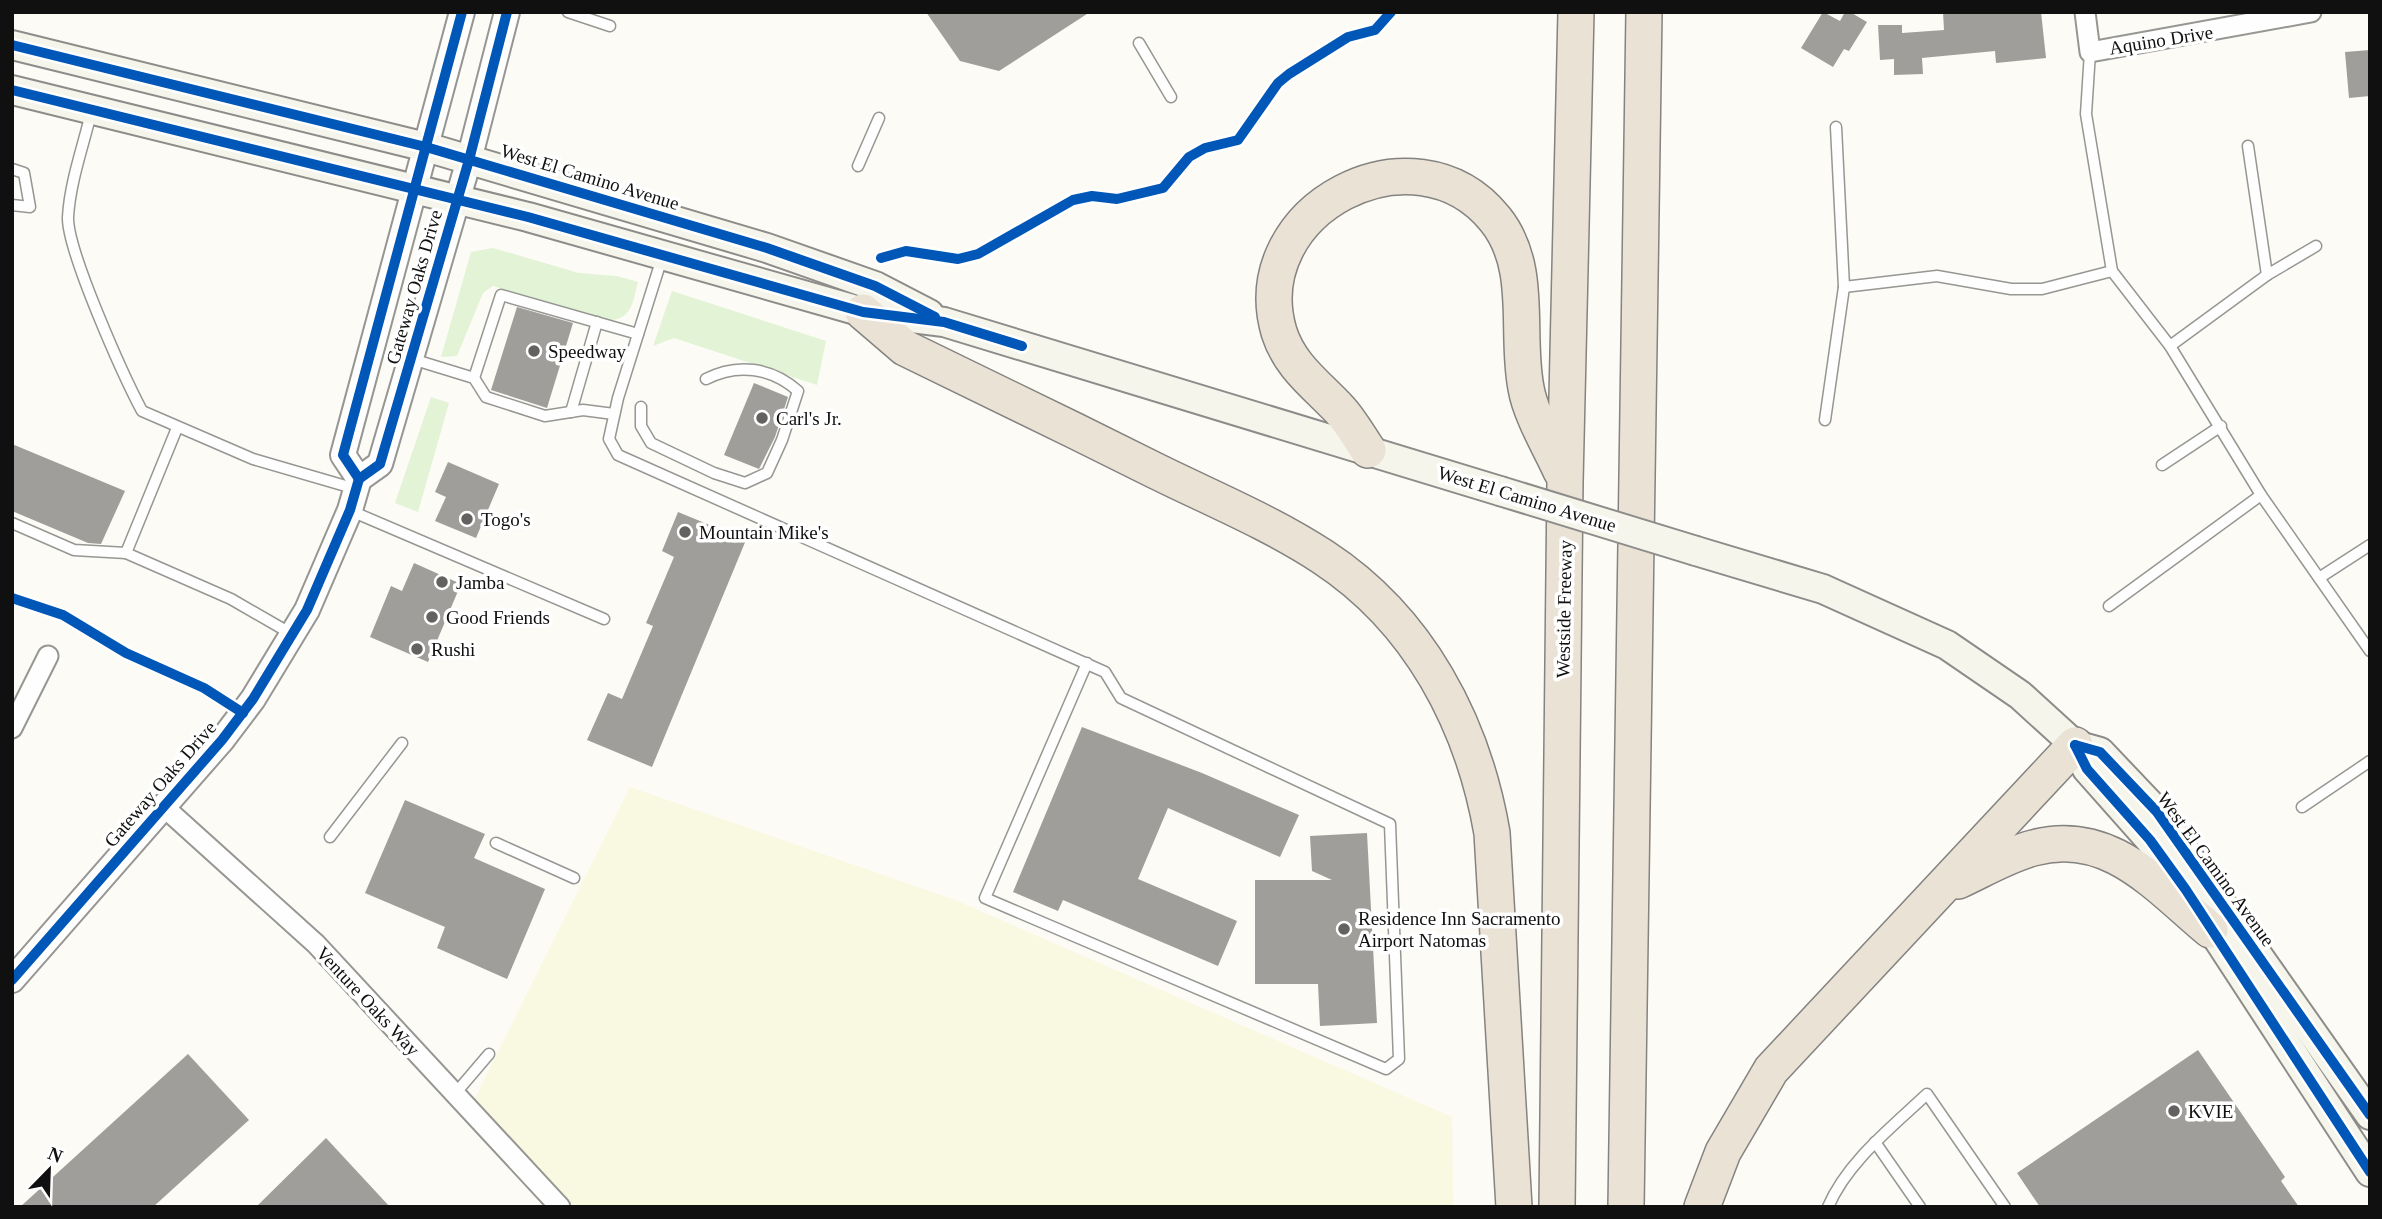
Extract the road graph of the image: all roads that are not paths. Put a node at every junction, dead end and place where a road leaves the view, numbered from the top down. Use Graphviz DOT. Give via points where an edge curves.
graph roads {
  1 [pos="462,12"];
  2 [pos="508,12"];
  3 [pos="568,12"];
  4 [pos="1576,12"];
  5 [pos="1644,12"];
  6 [pos="2085,12"];
  7 [pos="2311,12"];
  8 [pos="610,26"];
  9 [pos="1139,43"];
  10 [pos="12,45"];
  11 [pos="2090,51"];
  12 [pos="12,89"];
  13 [pos="1171,97"];
  14 [pos="92,109"];
  15 [pos="879,118"];
  16 [pos="1836,127"];
  17 [pos="2248,146"];
  18 [pos="426,147"];
  19 [pos="469,160"];
  20 [pos="858,166"];
  21 [pos="12,169"];
  22 [pos="415,187"];
  23 [pos="457,199"];
  24 [pos="12,205"];
  25 [pos="2316,246"];
  26 [pos="662,258"];
  27 [pos="2112,271"];
  28 [pos="2267,275"];
  29 [pos="1844,287"];
  30 [pos="863,312"];
  31 [pos="597,322"];
  32 [pos="944,322"];
  33 [pos="638,334"];
  34 [pos="2170,346"];
  35 [pos="411,359"];
  36 [pos="474,378"];
  37 [pos="706,379"];
  38 [pos="641,407"];
  39 [pos="571,412"];
  40 [pos="614,414"];
  41 [pos="1825,420"];
  42 [pos="2221,426"];
  43 [pos="177,428"];
  44 [pos="1368,450"];
  45 [pos="2162,465"];
  46 [pos="1565,482"];
  47 [pos="355,493"];
  48 [pos="2261,495"];
  49 [pos="12,523"];
  50 [pos="2370,545"];
  51 [pos="126,553"];
  52 [pos="2319,578"];
  53 [pos="2109,606"];
  54 [pos="604,619"];
  55 [pos="293,635"];
  56 [pos="2370,651"];
  57 [pos="48,656"];
  58 [pos="1087,663"];
  59 [pos="12,728"];
  60 [pos="401,743"];
  61 [pos="2075,745"];
  62 [pos="2370,761"];
  63 [pos="164,807"];
  64 [pos="2302,807"];
  65 [pos="330,837"];
  66 [pos="496,842"];
  67 [pos="574,878"];
  68 [pos="1945,887"];
  69 [pos="2210,930"];
  70 [pos="12,980"];
  71 [pos="489,1054"];
  72 [pos="454,1095"];
  73 [pos="2370,1115"];
  74 [pos="1875,1142"];
  75 [pos="2370,1172"];
  76 [pos="560,1207"];
  77 [pos="1514,1207"];
  78 [pos="1557,1207"];
  79 [pos="1626,1207"];
  80 [pos="1702,1207"];
  81 [pos="1828,1207"];
  82 [pos="1920,1207"];
  83 [pos="2005,1207"];
  1 -- 18 [label="street, Gateway Oaks Drive"];
  2 -- 19 [label="street, Gateway Oaks Drive"];
  3 -- 8 [label="lane"];
  4 -- 46 [label="highway, Westside Freeway"];
  5 -- 79 [label="highway"];
  6 -- 11 [label="street, Aquino Drive"];
  7 -- 11 [label="street, Aquino Drive"];
  9 -- 13 [label="lane"];
  10 -- 18 [label="main road, West El Camino Avenue"];
  11 -- 27 [label="lane" via="2086,114"];
  12 -- 14 [label="main road, West El Camino Avenue"];
  14 -- 22 [label="main road, West El Camino Avenue"];
  14 -- 43 [label="lane" via="71,194 68,220 75,252 142,411"];
  15 -- 20 [label="lane"];
  16 -- 29 [label="lane"];
  17 -- 28 [label="lane"];
  18 -- 19 [label="main road, West El Camino Avenue"];
  18 -- 22 [label="street, Gateway Oaks Drive"];
  19 -- 23 [label="street, Gateway Oaks Drive"];
  19 -- 32 [label="main road, West El Camino Avenue" via="767,248 875,286"];
  21 -- 24 [label="lane" via="24,173 30,207"];
  22 -- 23 [label="main road, West El Camino Avenue"];
  22 -- 47 [label="street, Gateway Oaks Drive" via="343,456"];
  23 -- 26 [label="main road, West El Camino Avenue"];
  23 -- 35 [label="street, Gateway Oaks Drive"];
  25 -- 28 [label="lane"];
  26 -- 30 [label="main road, West El Camino Avenue"];
  26 -- 33 [label="lane"];
  27 -- 29 [label="lane" via="2042,289 2011,289 1937,276"];
  27 -- 34 [label="lane"];
  28 -- 34 [label="lane"];
  29 -- 41 [label="lane"];
  30 -- 32 [label="main road, West El Camino Avenue"];
  30 -- 77 [label="highway" via="905,348 1294,539 1361,586 1423,655 1457,712 1473,751 1492,833"];
  31 -- 33 [label="lane"];
  31 -- 36 [label="lane" via="501,295"];
  31 -- 39 [label="lane"];
  32 -- 44 [label="main road, West El Camino Avenue"];
  33 -- 40 [label="lane"];
  34 -- 42 [label="lane"];
  35 -- 36 [label="lane"];
  35 -- 47 [label="street, Gateway Oaks Drive" via="380,464"];
  36 -- 39 [label="lane" via="486,397 502,403 545,416"];
  37 -- 38 [label="lane" via="730,369 749,368 779,377 798,391 782,440 767,473 759,478 745,483 729,479 657,447 641,426"];
  39 -- 40 [label="lane"];
  40 -- 58 [label="lane" via="608,439 618,456"];
  42 -- 45 [label="lane"];
  42 -- 48 [label="lane"];
  43 -- 47 [label="lane"];
  43 -- 51 [label="lane"];
  44 -- 46 [label="highway" via="1340,410 1313,387 1289,355 1275,314 1279,267 1301,225 1333,196 1355,186 1416,177 1456,188 1477,200 1509,241 1518,271 1526,390"];
  44 -- 61 [label="main road, West El Camino Avenue, bridge" via="1823,589 1947,645 2020,695"];
  46 -- 78 [label="highway, Westside Freeway"];
  47 -- 54 [label="lane"];
  47 -- 55 [label="street, Gateway Oaks Drive" via="329,564"];
  48 -- 52 [label="lane"];
  48 -- 53 [label="lane"];
  49 -- 51 [label="lane" via="74,550"];
  50 -- 52 [label="lane"];
  51 -- 55 [label="lane" via="231,599"];
  52 -- 56 [label="lane"];
  55 -- 63 [label="street, Gateway Oaks Drive" via="243,713"];
  57 -- 59 [label="street"];
  58 -- 58 [label="lane" via="1105,671 1121,698 1391,824 1399,1059 1386,1069 985,898"];
  60 -- 65 [label="lane"];
  61 -- 68 [label="highway"];
  61 -- 69 [label="main road, West El Camino Avenue" via="2087,769 2150,840"];
  61 -- 73 [label="main road, West El Camino Avenue" via="2101,752 2157,812"];
  62 -- 64 [label="lane"];
  63 -- 70 [label="street, Gateway Oaks Drive"];
  63 -- 72 [label="street, Venture Oaks Way" via="316,944"];
  66 -- 67 [label="lane"];
  68 -- 69 [label="highway" via="2031,849 2072,843 2118,855"];
  68 -- 80 [label="highway" via="1772,1070 1723,1152"];
  69 -- 75 [label="main road, West El Camino Avenue"];
  71 -- 72 [label="lane"];
  72 -- 76 [label="street, Venture Oaks Way"];
  74 -- 81 [label="lane"];
  74 -- 82 [label="lane"];
  74 -- 83 [label="lane" via="1927,1094"];
}
